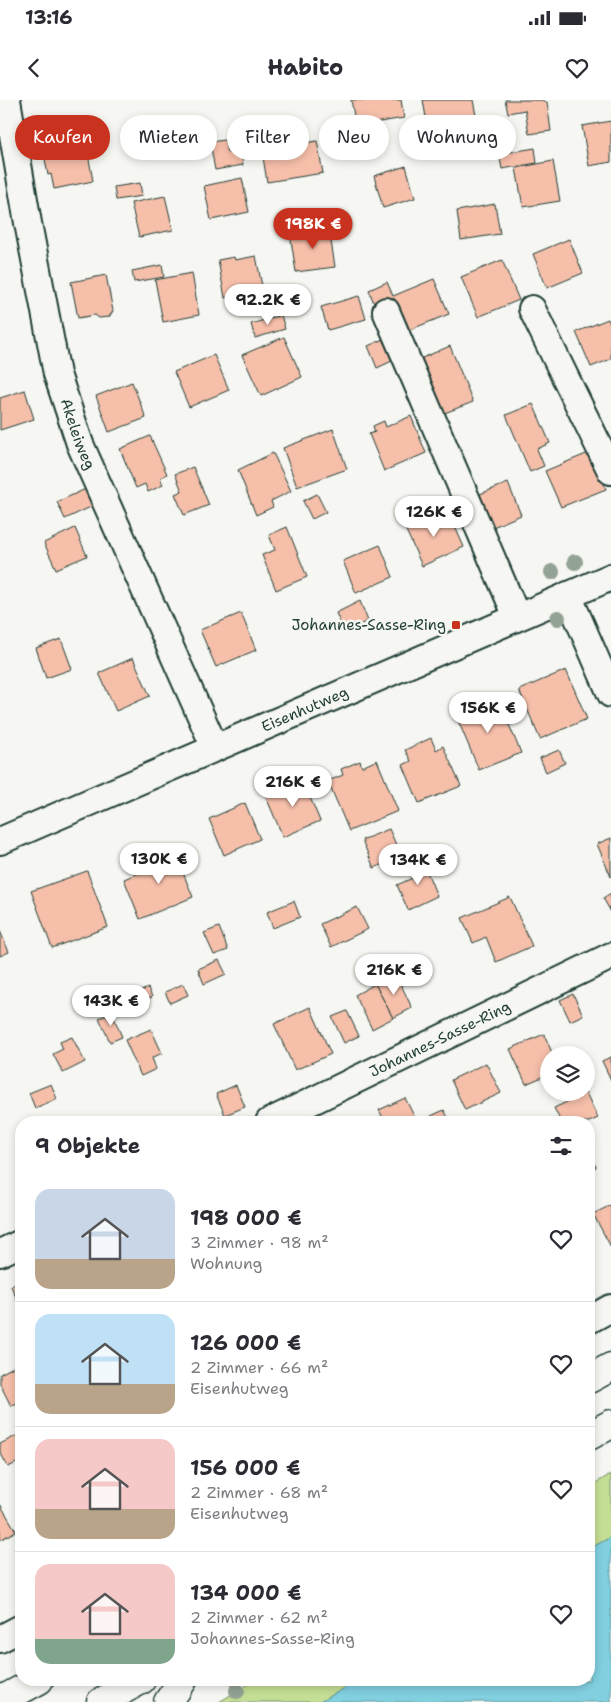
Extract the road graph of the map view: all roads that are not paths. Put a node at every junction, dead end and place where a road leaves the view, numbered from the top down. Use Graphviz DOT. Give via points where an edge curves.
graph roads {
  1 [pos="7,100"];
  2 [pos="532,309"];
  3 [pos="386,311"];
  4 [pos="611,471"];
  5 [pos="611,577"];
  6 [pos="568,595"];
  7 [pos="517,617"];
  8 [pos="611,694"];
  9 [pos="215,748"];
  10 [pos="0,841"];
  11 [pos="611,956"];
  12 [pos="281,1116"];
  13 [pos="15,1246"];
  14 [pos="0,1253"];
  15 [pos="611,1308"];
  16 [pos="595,1317"];
  17 [pos="611,1367"];
  18 [pos="595,1376"];
  19 [pos="611,1424"];
  20 [pos="595,1433"];
  21 [pos="15,1631"];
  22 [pos="0,1639"];
  23 [pos="28,1686"];
  24 [pos="131,1686"];
  25 [pos="179,1686"];
  26 [pos="0,1701"];
  27 [pos="101,1702"];
  28 [pos="168,1702"];
  1 -- 9 [label="street, Akeleiweg" via="57,374 80,444"];
  2 -- 4 [label="street"];
  3 -- 7 [label="street"];
  5 -- 6 [label="street, Eisenhutweg"];
  6 -- 7 [label="street, Eisenhutweg"];
  6 -- 8 [label="street"];
  7 -- 9 [label="street, Eisenhutweg"];
  9 -- 10 [label="street, Eisenhutweg"];
  11 -- 12 [label="street, Johannes-Sasse-Ring"];
  13 -- 14 [label="street"];
  15 -- 16 [label="street"];
  17 -- 18 [label="highway"];
  19 -- 20 [label="highway"];
  21 -- 22 [label="street"];
  23 -- 26 [label="highway"];
  24 -- 27 [label="highway"];
  25 -- 28 [label="highway"];
}
